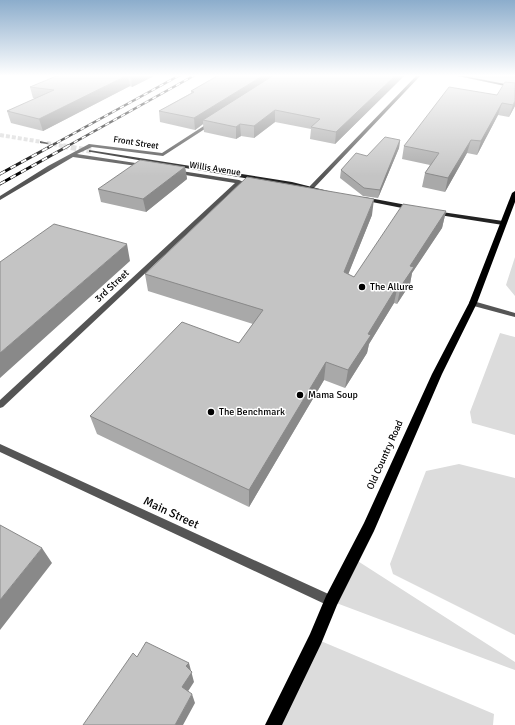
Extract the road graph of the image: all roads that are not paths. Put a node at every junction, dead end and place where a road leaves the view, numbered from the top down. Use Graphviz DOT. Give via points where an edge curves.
graph roads {
  1 [pos="387,109"];
  2 [pos="216,120"];
  3 [pos="91,151"];
  4 [pos="72,155"];
  5 [pos="146,167"];
  6 [pos="169,170"];
  7 [pos="243,183"];
  8 [pos="312,187"];
  9 [pos="292,191"];
  10 [pos="515,194"];
  11 [pos="341,195"];
  12 [pos="0,198"];
  13 [pos="355,198"];
  14 [pos="503,223"];
  15 [pos="473,303"];
  16 [pos="515,315"];
  17 [pos="0,405"];
  18 [pos="0,448"];
  19 [pos="331,601"];
  20 [pos="273,725"];
  1 -- 8 [label="street"];
  2 -- 4 [label="street, Front Street" via="163,155 94,144"];
  3 -- 8 [label="main road, Willis Avenue"];
  4 -- 5 [label="street"];
  4 -- 12 [label="street, Front Street"];
  6 -- 7 [label="street, Willis Avenue"];
  7 -- 17 [label="street, 3rd Street"];
  8 -- 11 [label="main road, Willis Avenue"];
  9 -- 11 [label="street, Willis Avenue"];
  10 -- 14 [label="main road, Old Country Road"];
  13 -- 14 [label="main road"];
  14 -- 15 [label="main road, Old Country Road"];
  15 -- 16 [label="street"];
  15 -- 19 [label="main road, Old Country Road" via="437,374 369,527"];
  18 -- 19 [label="street, Main Street"];
  19 -- 20 [label="main road, Old Country Road" via="316,639"];
}
